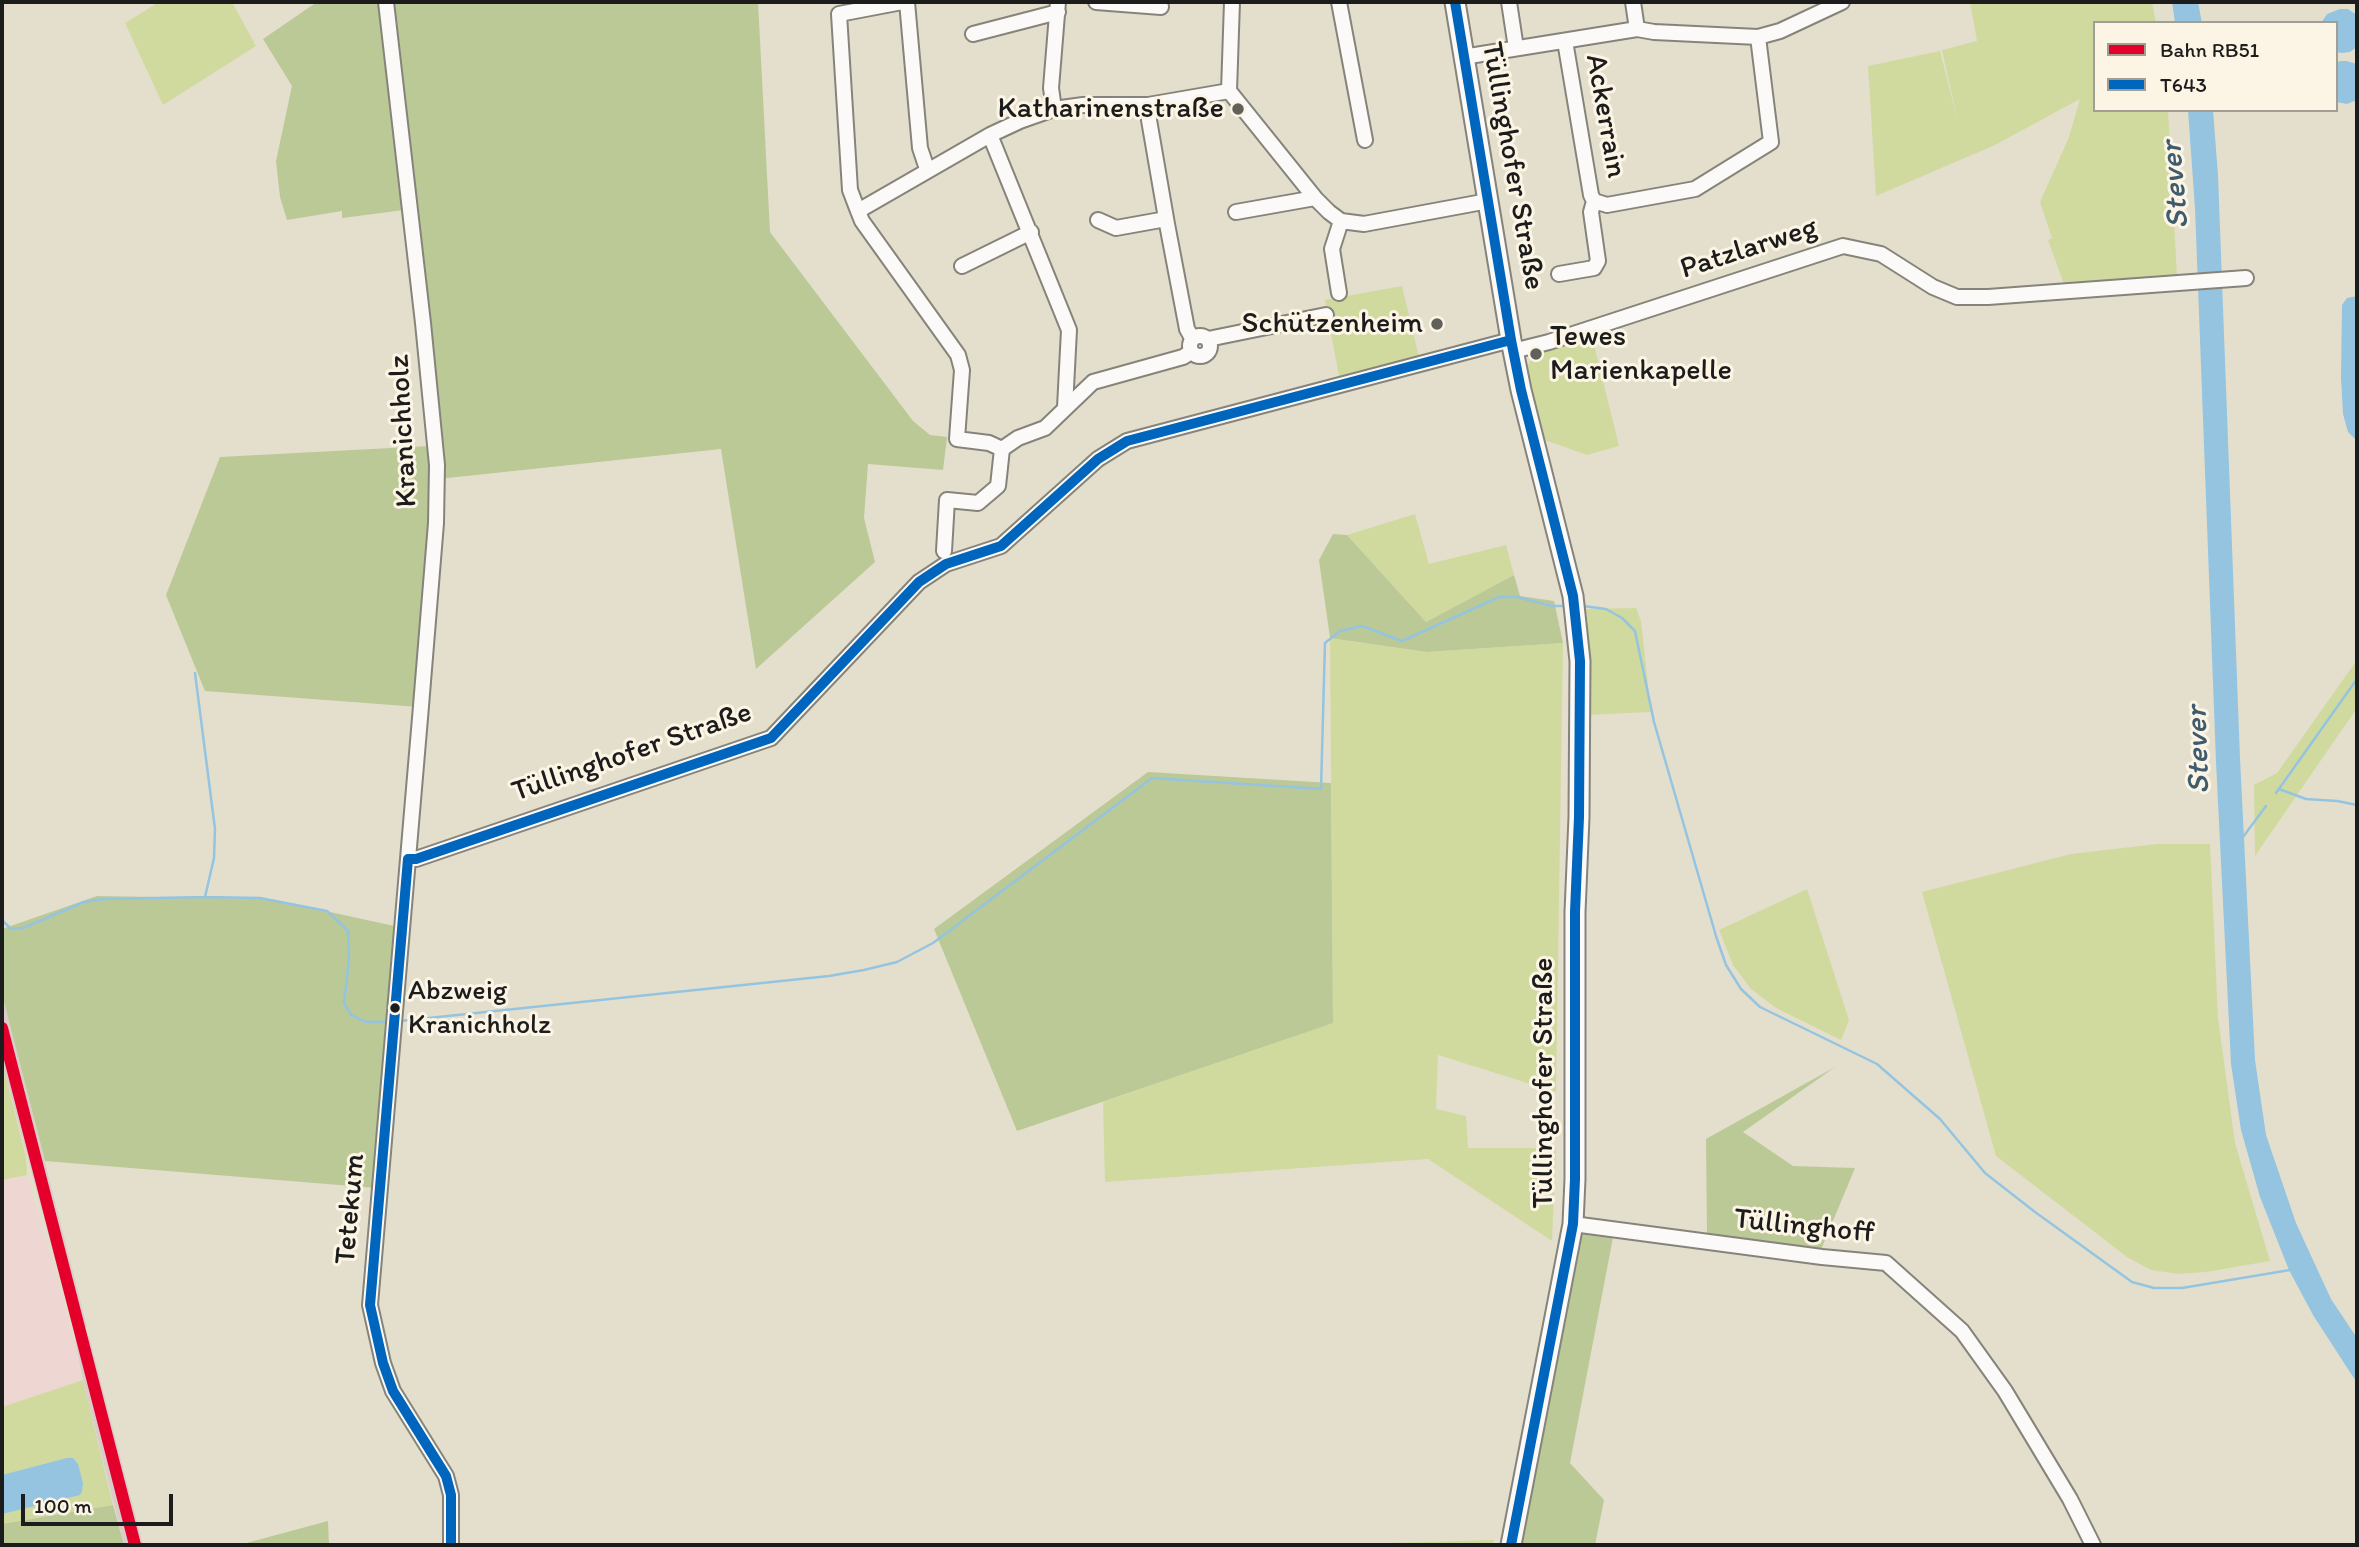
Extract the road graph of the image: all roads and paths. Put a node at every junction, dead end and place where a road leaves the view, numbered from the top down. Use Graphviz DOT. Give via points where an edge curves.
graph roads {
  1 [pos="386,2"];
  2 [pos="904,2"];
  3 [pos="1096,2"];
  4 [pos="1232,2"];
  5 [pos="1339,2"];
  6 [pos="1455,2"];
  7 [pos="1509,2"];
  8 [pos="1633,2"];
  9 [pos="1842,2"];
  10 [pos="1161,6"];
  11 [pos="1058,7"];
  12 [pos="1637,29"];
  13 [pos="973,34"];
  14 [pos="1758,37"];
  15 [pos="1565,41"];
  16 [pos="1516,48"];
  17 [pos="1463,57"];
  18 [pos="1229,91"];
  19 [pos="1148,105"];
  20 [pos="1054,109"];
  21 [pos="990,135"];
  22 [pos="1365,140"];
  23 [pos="927,169"];
  24 [pos="1315,198"];
  25 [pos="1488,201"];
  26 [pos="1594,201"];
  27 [pos="858,211"];
  28 [pos="1236,212"];
  29 [pos="1166,219"];
  30 [pos="1098,220"];
  31 [pos="1341,221"];
  32 [pos="1031,232"];
  33 [pos="962,266"];
  34 [pos="1559,274"];
  35 [pos="2242,278"];
  36 [pos="1339,293"];
  37 [pos="1326,316"];
  38 [pos="1191,345"];
  39 [pos="1512,346"];
  40 [pos="1067,373"];
  41 [pos="1093,382"];
  42 [pos="1065,407"];
  43 [pos="1002,449"];
  44 [pos="944,551"];
  45 [pos="408,859"];
  46 [pos="1573,1224"];
  47 [pos="451,1545"];
  48 [pos="1511,1545"];
  49 [pos="2093,1545"];
  1 -- 45 [label="street, Kranichholz" via="437,465"];
  2 -- 23 [label="street" via="920,148"];
  2 -- 27 [label="street" via="839,14 850,190"];
  3 -- 10 [label="street"];
  4 -- 18 [label="street"];
  5 -- 22 [label="street"];
  6 -- 17 [label="main road, Tüllinghofer Straße"];
  7 -- 16 [label="street"];
  8 -- 12 [label="street"];
  9 -- 14 [label="street"];
  11 -- 13 [label="street"];
  11 -- 20 [label="street" via="1051,88"];
  12 -- 14 [label="street"];
  12 -- 15 [label="street"];
  14 -- 26 [label="street, Ackerrain" via="1771,142 1695,188 1607,205"];
  15 -- 16 [label="street"];
  15 -- 26 [label="street, Ackerrain"];
  16 -- 17 [label="street"];
  17 -- 25 [label="main road, Tüllinghofer Straße"];
  18 -- 19 [label="street"];
  18 -- 24 [label="street"];
  19 -- 20 [label="street"];
  19 -- 29 [label="street"];
  20 -- 21 [label="street"];
  21 -- 23 [label="street"];
  21 -- 32 [label="street"];
  23 -- 27 [label="street"];
  24 -- 28 [label="street"];
  24 -- 31 [label="street"];
  25 -- 31 [label="street" via="1364,224"];
  25 -- 39 [label="main road, Tüllinghofer Straße"];
  26 -- 34 [label="street, Ackerrain" via="1591,212 1598,261 1594,268"];
  27 -- 43 [label="street" via="958,355 962,370 957,439"];
  29 -- 30 [label="street" via="1116,228"];
  29 -- 38 [label="street"];
  31 -- 36 [label="street" via="1332,249"];
  32 -- 33 [label="street"];
  32 -- 40 [label="street" via="1069,330"];
  35 -- 39 [label="street, Patzlarweg" via="1957,297 1881,254 1843,246 1549,342"];
  37 -- 38 [label="street" via="1208,339 1206,354 1198,356"];
  38 -- 41 [label="street" via="1183,357"];
  39 -- 45 [label="street, Tüllinghofer Straße" via="1127,441 1098,460 1001,546 946,564 919,582 771,738"];
  39 -- 46 [label="main road, Tüllinghofer Straße" via="1573,596 1580,661"];
  40 -- 41 [label="street"];
  40 -- 42 [label="street"];
  41 -- 42 [label="street"];
  42 -- 43 [label="street" via="1045,428"];
  43 -- 44 [label="street" via="998,486 978,503 947,500"];
  45 -- 47 [label="street, Tetekum" via="370,1305 393,1391 446,1476 451,1495"];
  46 -- 48 [label="main road, Tüllinghofer Straße"];
  46 -- 49 [label="street, Tüllinghoff" via="1886,1263 1962,1331 2005,1391"];
}
